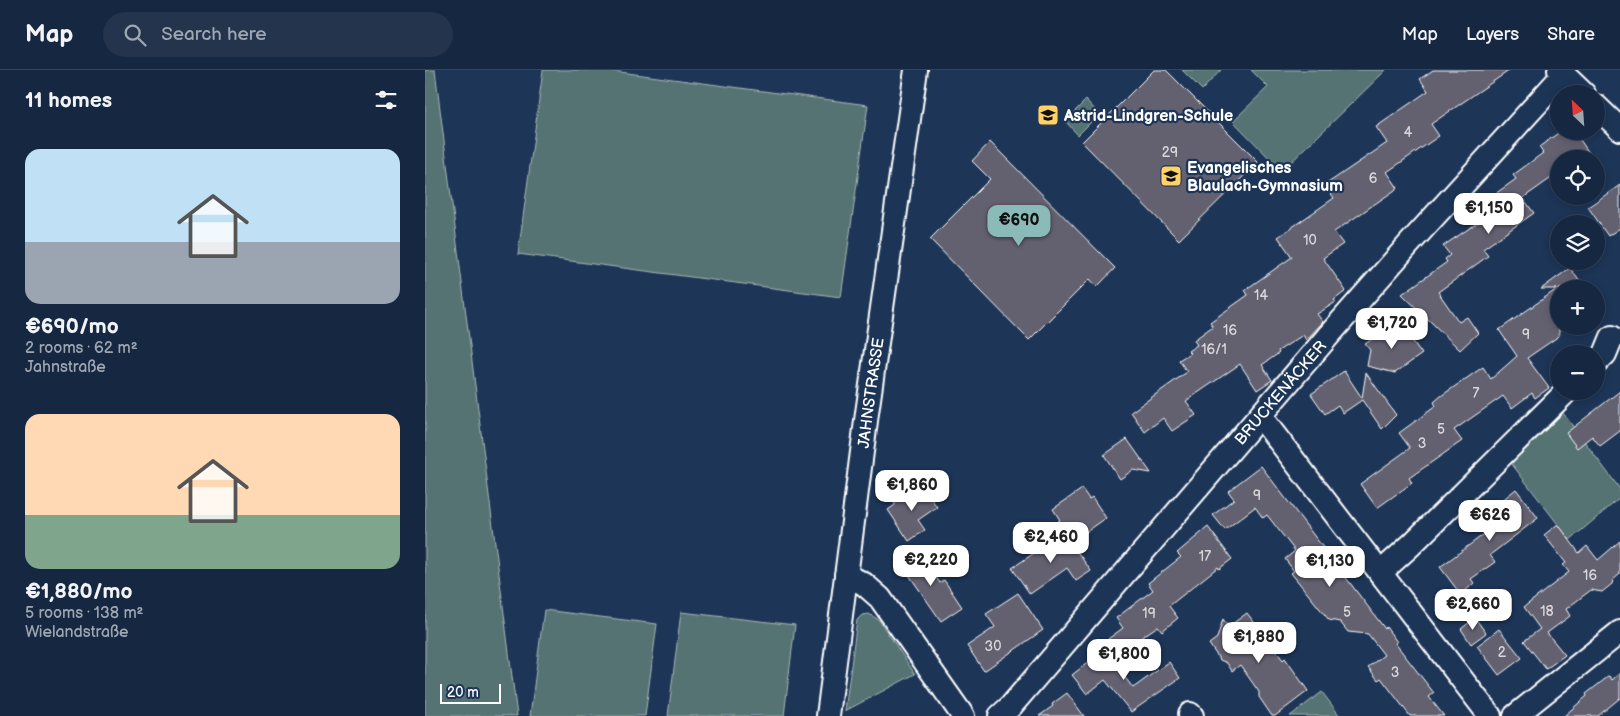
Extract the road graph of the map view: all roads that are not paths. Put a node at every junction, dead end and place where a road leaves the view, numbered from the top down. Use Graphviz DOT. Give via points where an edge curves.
graph roads {
  1 [pos="916,70"];
  2 [pos="1562,72"];
  3 [pos="1575,85"];
  4 [pos="1605,115"];
  5 [pos="1620,129"];
  6 [pos="1612,337"];
  7 [pos="1605,354"];
  8 [pos="1558,400"];
  9 [pos="1260,416"];
  10 [pos="1380,572"];
  11 [pos="845,575"];
  12 [pos="1620,632"];
  13 [pos="828,716"];
  14 [pos="963,716"];
  15 [pos="1000,716"];
  16 [pos="1490,716"];
  17 [pos="1515,716"];
  1 -- 11 [label="street, JAHNSTRASSE"];
  2 -- 3 [label="street"];
  2 -- 9 [label="street, BRUCKENÄCKER"];
  4 -- 5 [label="street"];
  6 -- 7 [label="street"];
  8 -- 10 [label="street"];
  9 -- 10 [label="street"];
  9 -- 15 [label="street, BRUCKENÄCKER"];
  10 -- 16 [label="street"];
  11 -- 13 [label="street, JAHNSTRASSE"];
  11 -- 14 [label="street" via="864,584 881,598"];
  12 -- 17 [label="street"];
}
